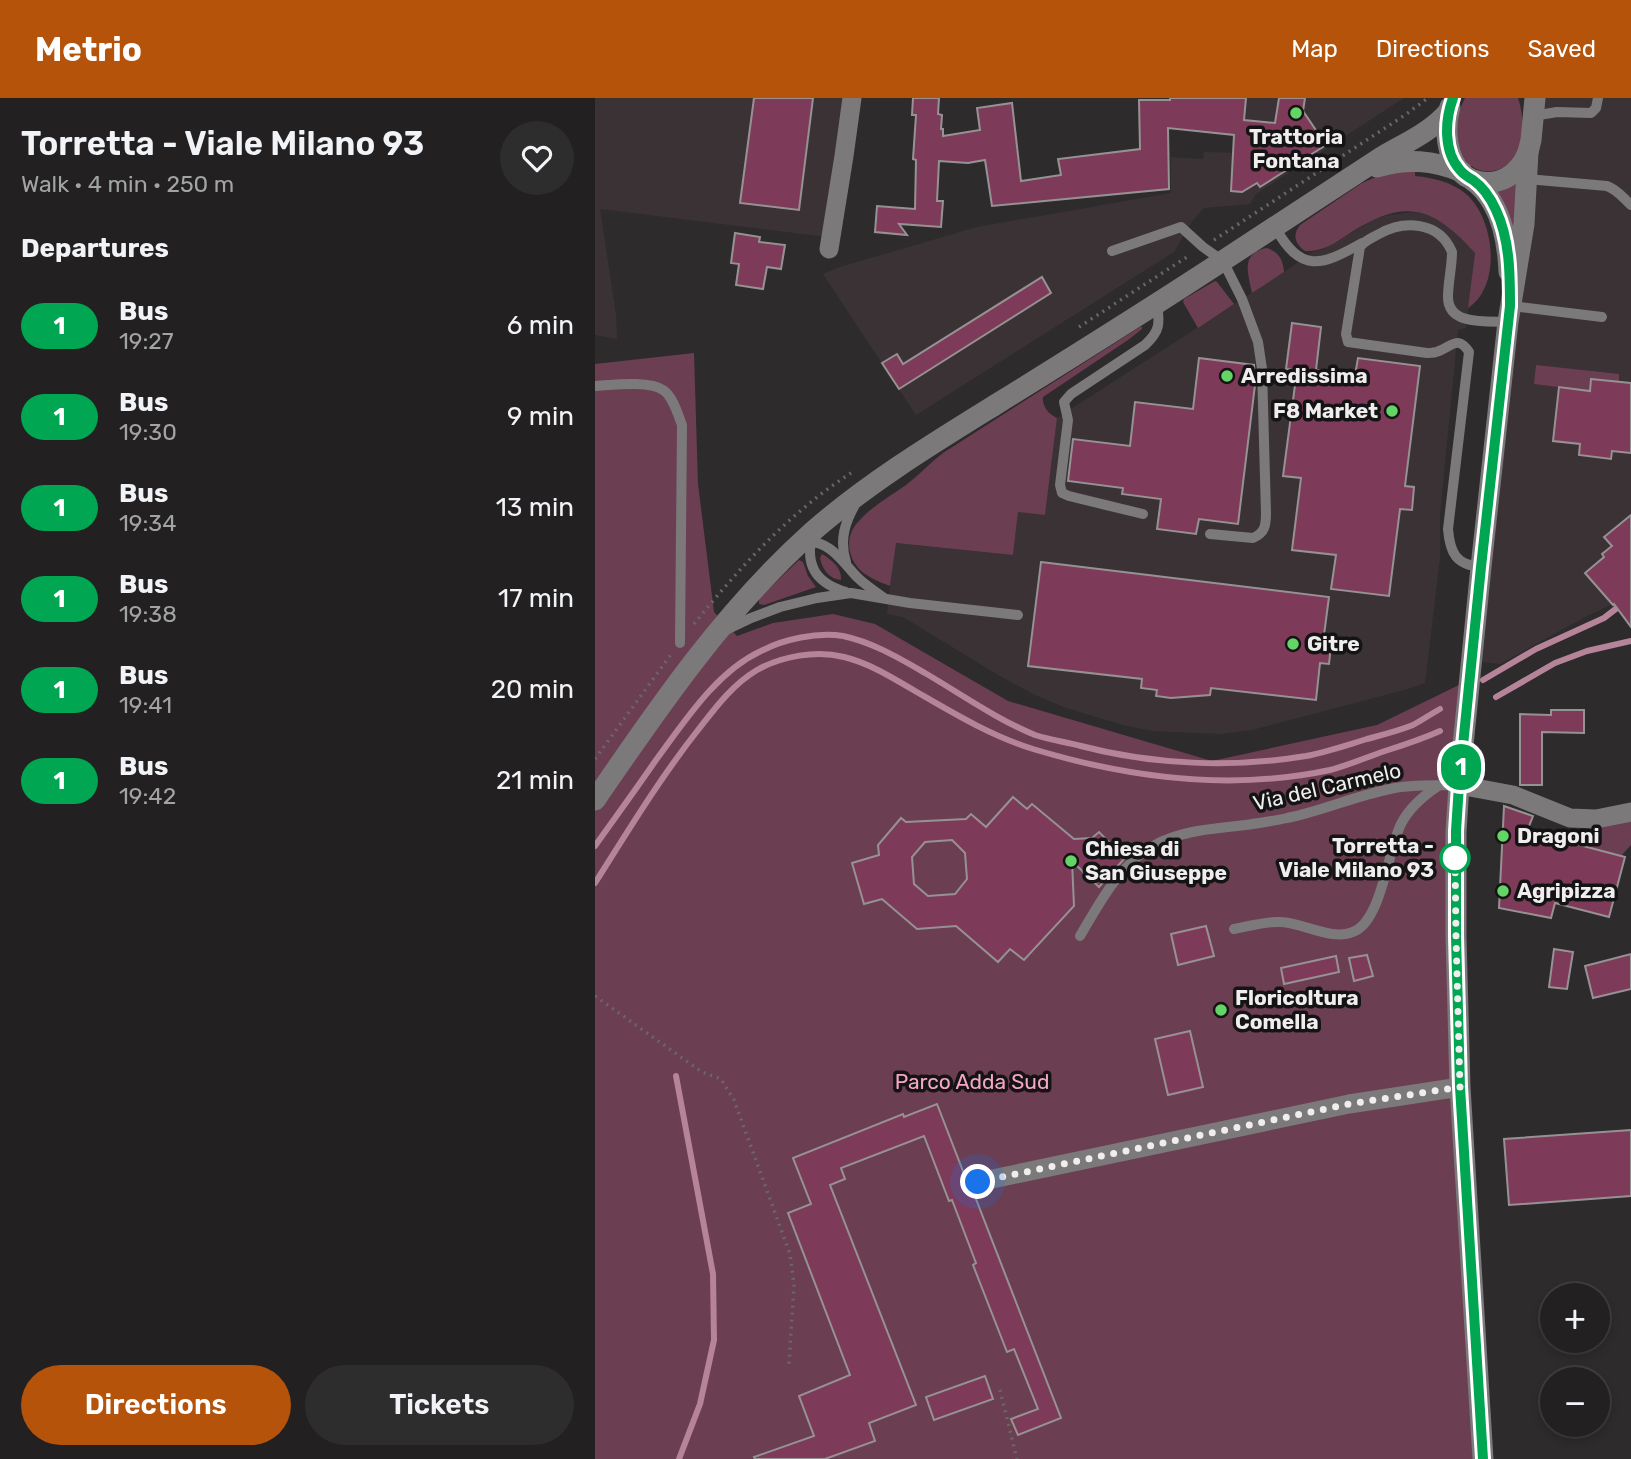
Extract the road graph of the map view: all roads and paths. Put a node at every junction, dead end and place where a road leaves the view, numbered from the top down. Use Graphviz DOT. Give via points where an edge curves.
graph roads {
  1 [pos="852,98"];
  2 [pos="1598,98"];
  3 [pos="1532,104"];
  4 [pos="1451,105"];
  5 [pos="1528,152"];
  6 [pos="1355,174"];
  7 [pos="1467,176"];
  8 [pos="1527,179"];
  9 [pos="1631,205"];
  10 [pos="1275,227"];
  11 [pos="1363,243"];
  12 [pos="829,249"];
  13 [pos="1112,251"];
  14 [pos="1223,261"];
  15 [pos="1157,304"];
  16 [pos="1509,314"];
  17 [pos="1602,317"];
  18 [pos="595,386"];
  19 [pos="865,491"];
  20 [pos="1143,514"];
  21 [pos="1210,534"];
  22 [pos="808,538"];
  23 [pos="846,562"];
  24 [pos="1481,567"];
  25 [pos="851,593"];
  26 [pos="884,598"];
  27 [pos="1018,615"];
  28 [pos="713,638"];
  29 [pos="680,643"];
  30 [pos="595,759"];
  31 [pos="1448,785"];
  32 [pos="595,800"];
  33 [pos="1631,812"];
  34 [pos="1234,929"];
  35 [pos="1080,936"];
  36 [pos="595,996"];
  37 [pos="1460,1087"];
  38 [pos="978,1182"];
  39 [pos="789,1364"];
  40 [pos="1000,1390"];
  41 [pos="1017,1459"];
  42 [pos="1483,1459"];
  1 -- 12 [label="street"];
  2 -- 3 [label="lane" via="1591,113"];
  3 -- 5 [label="street"];
  4 -- 6 [label="street" via="1436,125"];
  4 -- 7 [label="street" via="1449,146 1455,165"];
  5 -- 7 [label="street" via="1517,170 1503,180 1485,183"];
  5 -- 8 [label="street"];
  6 -- 7 [label="street" via="1411,160 1433,162"];
  6 -- 10 [label="street"];
  7 -- 16 [label="street" via="1492,202 1502,225 1509,256"];
  8 -- 9 [label="lane" via="1607,186"];
  8 -- 16 [label="street" via="1522,244"];
  10 -- 11 [label="lane" via="1290,250 1305,260 1325,260"];
  10 -- 14 [label="street"];
  11 -- 16 [label="lane" via="1396,227 1430,228 1452,251 1448,298 1453,312 1467,319"];
  11 -- 24 [label="lane" via="1347,324 1348,342 1427,353 1457,343 1469,352 1448,529 1458,559"];
  13 -- 14 [label="lane" via="1181,227"];
  14 -- 15 [label="street"];
  14 -- 21 [label="lane" via="1242,299 1261,356 1266,513 1259,536"];
  15 -- 19 [label="street"];
  15 -- 20 [label="lane" via="1160,320 1153,338 1064,402 1068,420 1062,493"];
  16 -- 17 [label="lane"];
  16 -- 24 [label="street"];
  18 -- 29 [label="lane" via="642,384 664,390 682,425"];
  19 -- 22 [label="street"];
  19 -- 23 [label="lane" via="843,532"];
  22 -- 23 [label="lane"];
  22 -- 25 [label="lane" via="810,562 817,575"];
  22 -- 28 [label="street"];
  23 -- 26 [label="lane"];
  24 -- 31 [label="street"];
  25 -- 26 [label="lane"];
  25 -- 28 [label="lane" via="766,612"];
  26 -- 27 [label="lane"];
  28 -- 32 [label="street"];
  29 -- 30 [label="path"];
  31 -- 33 [label="street" via="1513,795 1570,818"];
  31 -- 34 [label="lane" via="1418,800 1401,824 1378,896 1363,926 1345,934 1278,921"];
  31 -- 35 [label="lane, Via del Carmelo" via="1392,789 1291,817 1170,838 1140,855 1107,892"];
  31 -- 37 [label="street" via="1456,831"];
  36 -- 39 [label="path" via="702,1072 721,1079 734,1100 790,1254"];
  37 -- 38 [label="street" via="1349,1104"];
  37 -- 42 [label="street"];
  40 -- 41 [label="path"];
}
